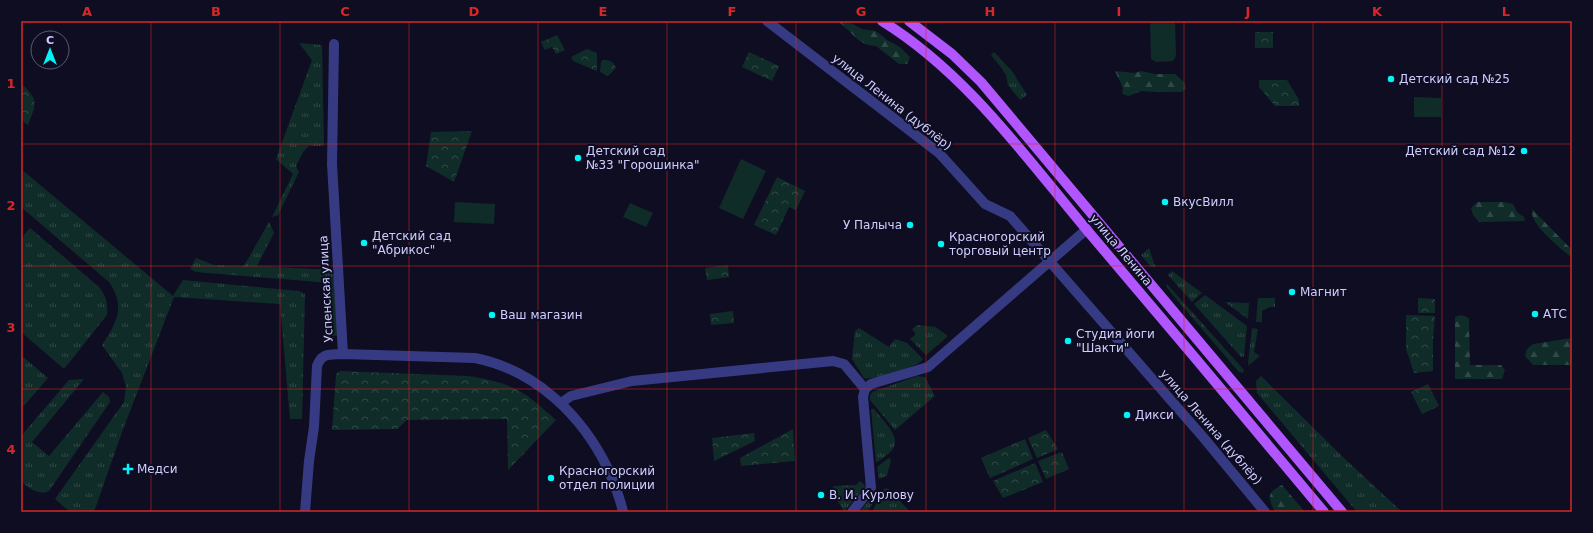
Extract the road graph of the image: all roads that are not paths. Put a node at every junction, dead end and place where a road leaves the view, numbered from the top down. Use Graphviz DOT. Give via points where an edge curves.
graph roads {
  1 [pos="767,21"];
  2 [pos="882,21"];
  3 [pos="909,21"];
  4 [pos="334,44"];
  5 [pos="1087,229"];
  6 [pos="1049,261"];
  7 [pos="342,354"];
  8 [pos="865,389"];
  9 [pos="561,403"];
  10 [pos="305,512"];
  11 [pos="623,512"];
  12 [pos="852,512"];
  13 [pos="1265,512"];
  14 [pos="1324,512"];
  15 [pos="1342,512"];
  1 -- 6 [label="street, улица Ленина (дублёр)" via="939,153 985,204 1010,216"];
  2 -- 5 [label="main road, улица Ленина" via="913,42 969,92"];
  3 -- 15 [label="main road, улица Ленина" via="952,54 981,82"];
  4 -- 7 [label="street, Успенская улица" via="332,164"];
  5 -- 6 [label="street"];
  5 -- 14 [label="main road, улица Ленина"];
  6 -- 8 [label="street" via="928,366 871,384"];
  6 -- 13 [label="street, улица Ленина (дублёр)" via="1204,437"];
  7 -- 9 [label="street" via="462,357 486,361 519,373"];
  7 -- 10 [label="street, Успенская улица" via="325,355 321,357 317,366 315,420"];
  8 -- 9 [label="street" via="848,367 837,361 632,381 570,396"];
  8 -- 12 [label="street" via="863,397 871,488"];
  9 -- 11 [label="street" via="593,443 606,466"];
}
